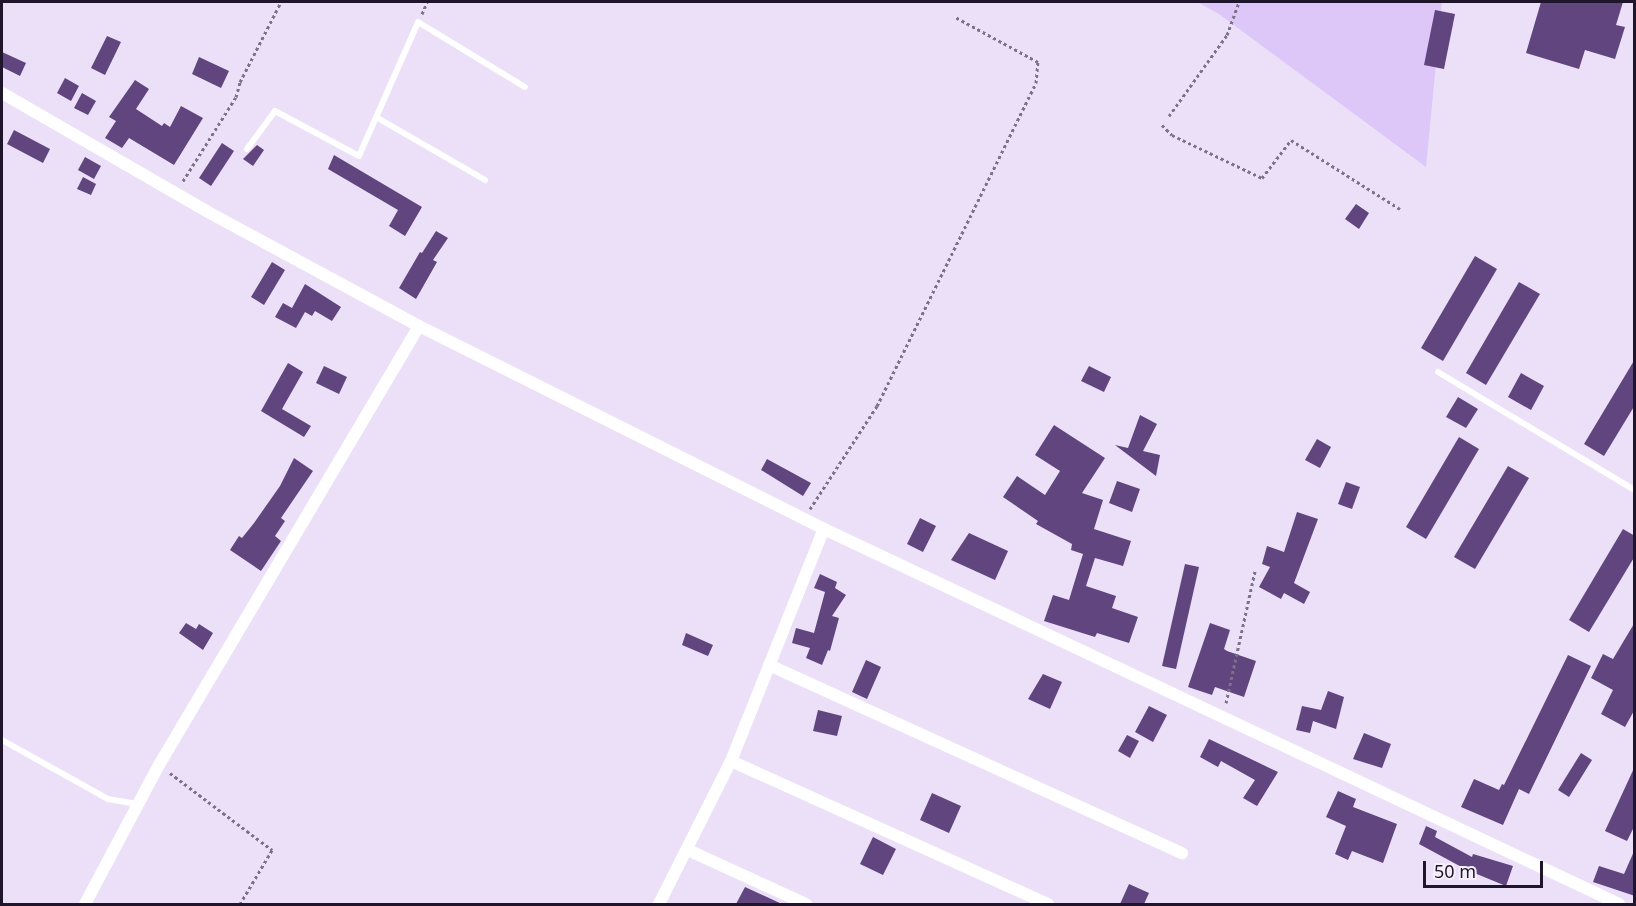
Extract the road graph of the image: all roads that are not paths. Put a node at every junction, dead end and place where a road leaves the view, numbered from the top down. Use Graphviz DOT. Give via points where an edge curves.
graph roads {
  1 [pos="525,87"];
  2 [pos="2,93"];
  3 [pos="376,117"];
  4 [pos="247,149"];
  5 [pos="485,180"];
  6 [pos="419,326"];
  7 [pos="1438,372"];
  8 [pos="1635,490"];
  9 [pos="824,529"];
  10 [pos="769,665"];
  11 [pos="2,740"];
  12 [pos="731,761"];
  13 [pos="136,804"];
  14 [pos="688,850"];
  15 [pos="1182,853"];
  16 [pos="85,904"];
  17 [pos="659,904"];
  18 [pos="806,904"];
  19 [pos="1048,904"];
  20 [pos="1619,904"];
  1 -- 3 [label="lane" via="418,22"];
  2 -- 6 [label="street"];
  3 -- 4 [label="lane" via="359,156 275,111"];
  3 -- 5 [label="lane"];
  6 -- 9 [label="street"];
  6 -- 13 [label="street"];
  7 -- 8 [label="lane"];
  9 -- 10 [label="street"];
  9 -- 20 [label="street"];
  10 -- 12 [label="street"];
  10 -- 15 [label="street"];
  11 -- 13 [label="lane" via="108,799"];
  12 -- 14 [label="street"];
  12 -- 19 [label="street"];
  13 -- 16 [label="street"];
  14 -- 17 [label="street"];
  14 -- 18 [label="street"];
}
